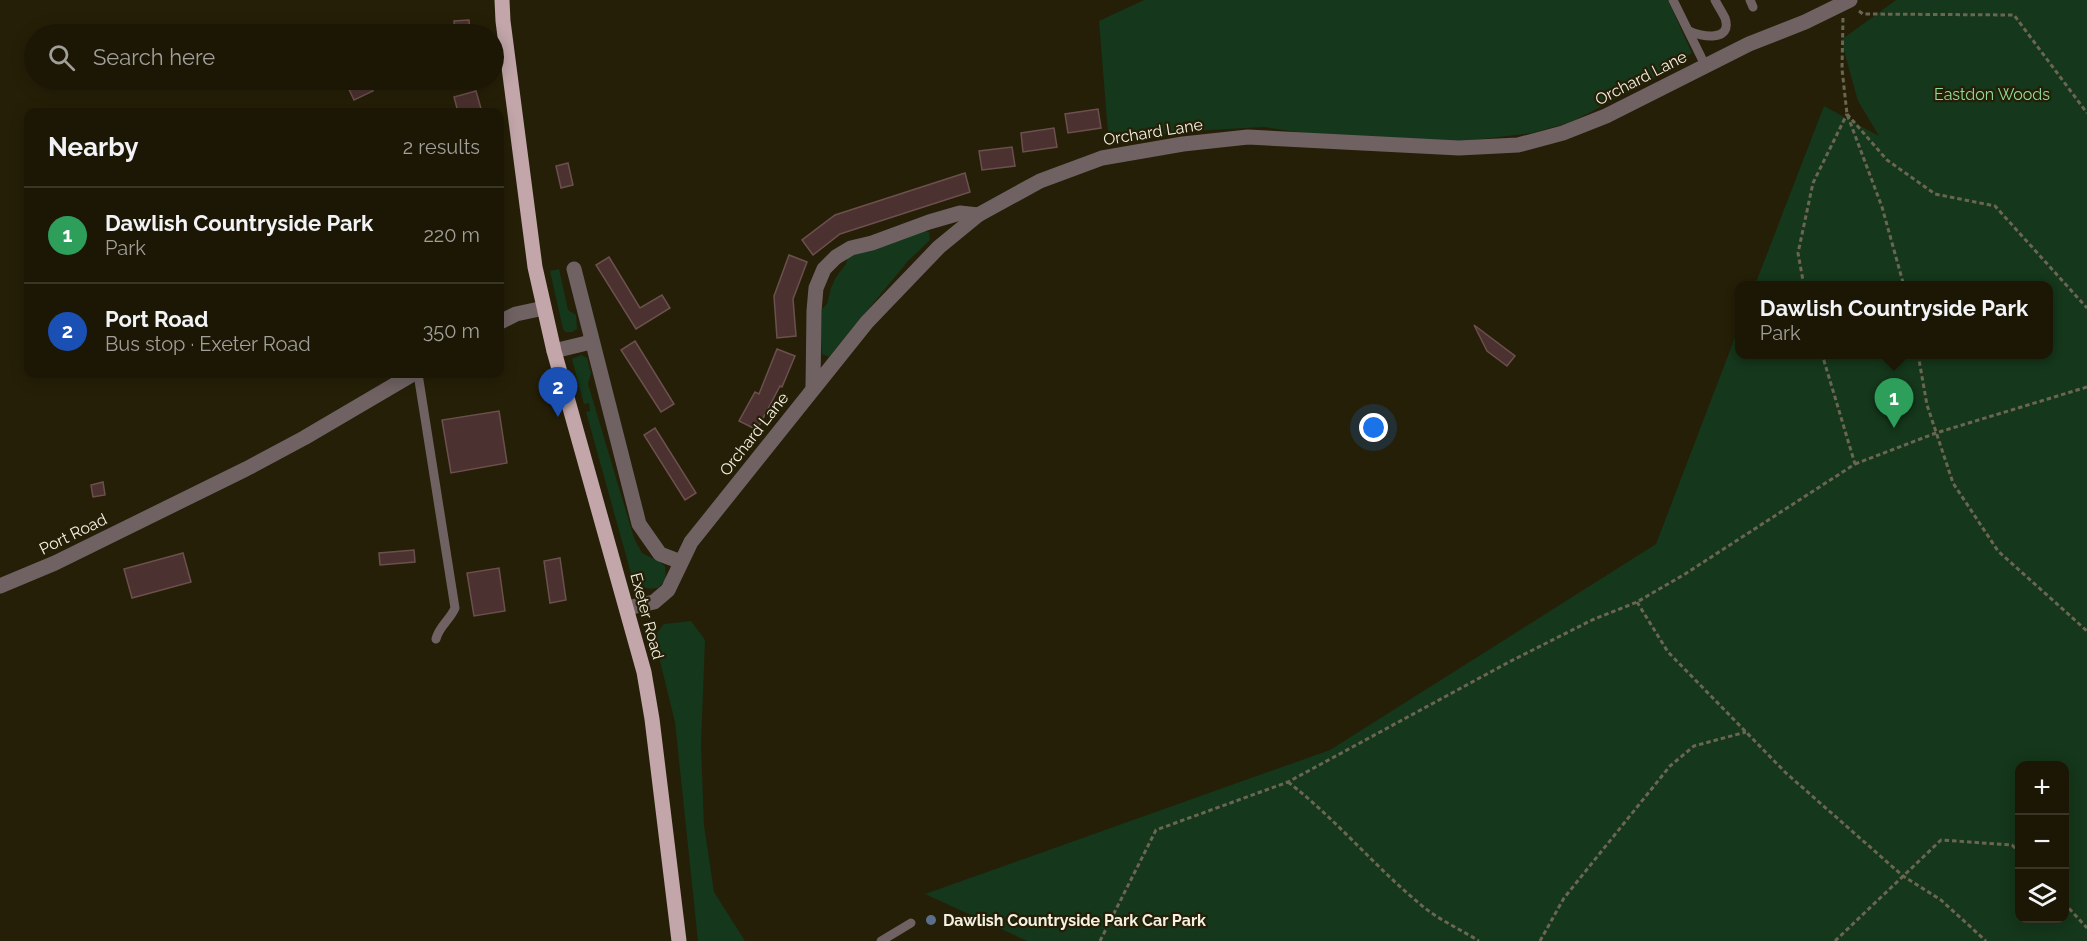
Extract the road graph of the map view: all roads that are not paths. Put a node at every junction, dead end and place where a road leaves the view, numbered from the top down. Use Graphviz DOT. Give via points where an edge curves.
graph roads {
  1 [pos="502,0"];
  2 [pos="1673,0"];
  3 [pos="1715,0"];
  4 [pos="1847,2"];
  5 [pos="503,24"];
  6 [pos="504,29"];
  7 [pos="1689,31"];
  8 [pos="1705,66"];
  9 [pos="978,215"];
  10 [pos="574,269"];
  11 [pos="544,308"];
  12 [pos="504,320"];
  13 [pos="591,342"];
  14 [pos="554,351"];
  15 [pos="406,378"];
  16 [pos="419,378"];
  17 [pos="813,387"];
  18 [pos="681,562"];
  19 [pos="0,586"];
  20 [pos="627,609"];
  21 [pos="436,639"];
  22 [pos="910,923"];
  23 [pos="679,941"];
  24 [pos="881,941"];
  1 -- 5 [label="main road, Exeter Road"];
  2 -- 7 [label="lane"];
  3 -- 7 [label="lane" via="1725,18 1722,33 1715,37"];
  4 -- 8 [label="street, Orchard Lane"];
  6 -- 11 [label="main road, Exeter Road" via="534,267"];
  7 -- 8 [label="lane"];
  8 -- 9 [label="street, Orchard Lane" via="1606,117 1518,145 1459,148 1248,137 1183,144 1102,158 1040,181"];
  9 -- 17 [label="street, Orchard Lane" via="931,255 867,322"];
  9 -- 17 [label="street" via="960,213 851,248 824,269 816,288"];
  10 -- 13 [label="street"];
  11 -- 12 [label="street"];
  11 -- 14 [label="main road, Exeter Road"];
  13 -- 14 [label="street"];
  13 -- 18 [label="street" via="639,524 660,554"];
  14 -- 20 [label="main road, Exeter Road"];
  15 -- 19 [label="street, Port Road" via="246,469"];
  16 -- 21 [label="lane" via="455,608"];
  17 -- 18 [label="street, Orchard Lane" via="691,542"];
  18 -- 20 [label="street, Orchard Lane" via="662,597"];
  20 -- 23 [label="main road, Exeter Road" via="652,719"];
  22 -- 24 [label="lane"];
}
